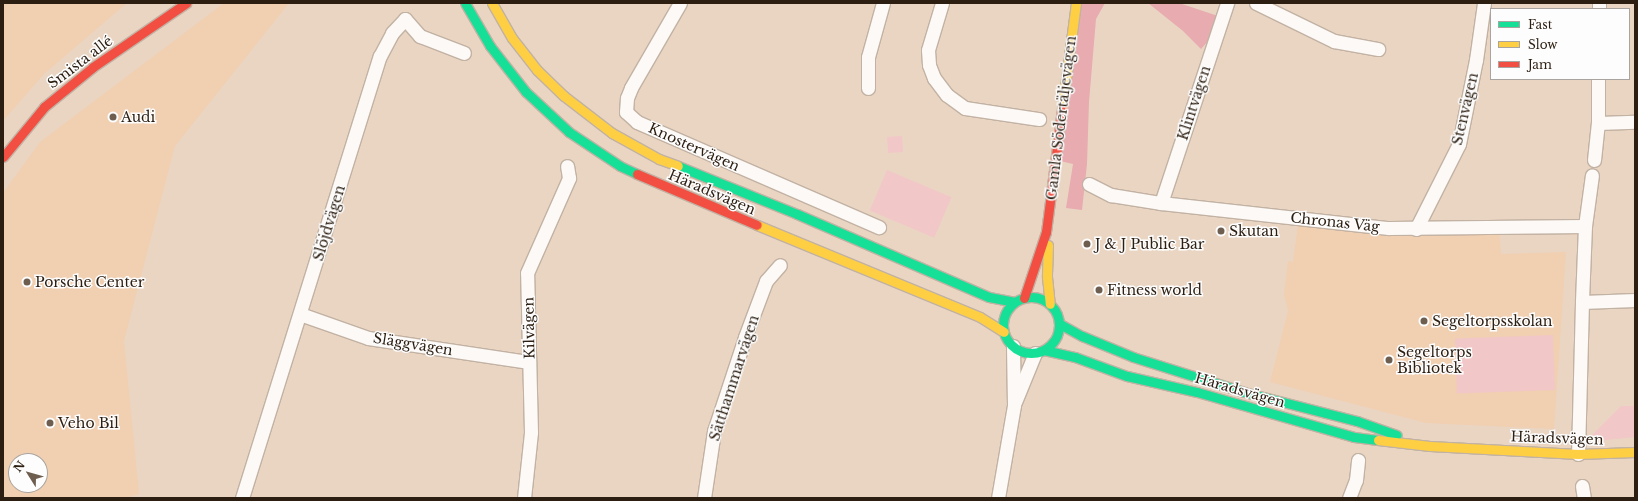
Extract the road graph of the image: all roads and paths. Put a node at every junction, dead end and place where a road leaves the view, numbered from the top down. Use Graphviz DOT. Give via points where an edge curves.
graph roads {
  1 [pos="186,3"];
  2 [pos="465,3"];
  3 [pos="492,3"];
  4 [pos="680,3"];
  5 [pos="883,3"];
  6 [pos="942,3"];
  7 [pos="1076,3"];
  8 [pos="1227,3"];
  9 [pos="1256,3"];
  10 [pos="1484,3"];
  11 [pos="1378,49"];
  12 [pos="464,53"];
  13 [pos="1598,80"];
  14 [pos="868,88"];
  15 [pos="1039,119"];
  16 [pos="1635,122"];
  17 [pos="1598,123"];
  18 [pos="3,157"];
  19 [pos="1594,160"];
  20 [pos="567,166"];
  21 [pos="1592,174"];
  22 [pos="1089,184"];
  23 [pos="1161,203"];
  24 [pos="1585,226"];
  25 [pos="879,227"];
  26 [pos="1416,229"];
  27 [pos="1046,232"];
  28 [pos="780,265"];
  29 [pos="1024,298"];
  30 [pos="1635,300"];
  31 [pos="1014,302"];
  32 [pos="1582,302"];
  33 [pos="1050,304"];
  34 [pos="300,314"];
  35 [pos="1060,324"];
  36 [pos="1004,332"];
  37 [pos="1012,346"];
  38 [pos="1040,352"];
  39 [pos="530,362"];
  40 [pos="1014,405"];
  41 [pos="1430,446"];
  42 [pos="1635,452"];
  43 [pos="1578,454"];
  44 [pos="1358,460"];
  45 [pos="242,498"];
  46 [pos="524,498"];
  47 [pos="704,498"];
  48 [pos="998,498"];
  49 [pos="1349,498"];
  1 -- 18 [label="street, Smista allé" via="93,67 44,107"];
  2 -- 36 [label="street, Häradsvägen" via="490,46 526,92 569,132 614,163 669,189 980,317"];
  3 -- 31 [label="street, Häradsvägen" via="512,38 537,70 564,96 612,133 659,159 798,214 988,297"];
  4 -- 25 [label="street, Knostervägen" via="631,88 626,112 637,122"];
  5 -- 14 [label="street" via="868,57"];
  6 -- 15 [label="street" via="928,50 929,65 934,78 947,95 965,108"];
  7 -- 27 [label="street, Gamla Södertäljevägen"];
  8 -- 23 [label="street, Klintvägen"];
  9 -- 11 [label="street" via="1334,41"];
  10 -- 26 [label="street, Stenvägen" via="1476,60 1459,144"];
  12 -- 34 [label="street, Slöjdvägen" via="420,36 405,19 392,33 380,56"];
  13 -- 17 [label="street"];
  16 -- 17 [label="street"];
  17 -- 19 [label="street"];
  20 -- 39 [label="street, Kilvägen" via="569,178 527,273"];
  21 -- 24 [label="street"];
  22 -- 23 [label="street, Chronas Väg" via="1111,195"];
  23 -- 26 [label="street, Chronas Väg" via="1376,227"];
  24 -- 26 [label="street, Chronas Väg"];
  24 -- 32 [label="street"];
  27 -- 29 [label="street, Gamla Södertäljevägen"];
  27 -- 33 [label="street, Gamla Södertäljevägen"];
  28 -- 47 [label="street, Sätthammarvägen" via="766,281 714,431"];
  29 -- 31 [label="street"];
  29 -- 33 [label="street" via="1039,298"];
  30 -- 32 [label="street"];
  31 -- 36 [label="street" via="1006,313 1003,322"];
  32 -- 43 [label="street"];
  33 -- 35 [label="street" via="1058,315"];
  34 -- 39 [label="street, Släggvägen" via="368,338"];
  34 -- 45 [label="street, Slöjdvägen"];
  35 -- 38 [label="street" via="1055,341"];
  35 -- 41 [label="street, Häradsvägen" via="1133,357 1244,392 1357,421"];
  36 -- 37 [label="street"];
  37 -- 38 [label="street" via="1023,352"];
  37 -- 40 [label="street"];
  38 -- 40 [label="street"];
  38 -- 41 [label="street, Häradsvägen" via="1075,357 1127,376 1197,392 1354,437"];
  39 -- 46 [label="street, Kilvägen" via="530,432"];
  40 -- 48 [label="street"];
  41 -- 43 [label="street, Häradsvägen"];
  42 -- 43 [label="street, Häradsvägen"];
  44 -- 49 [label="street" via="1356,480"];
}
